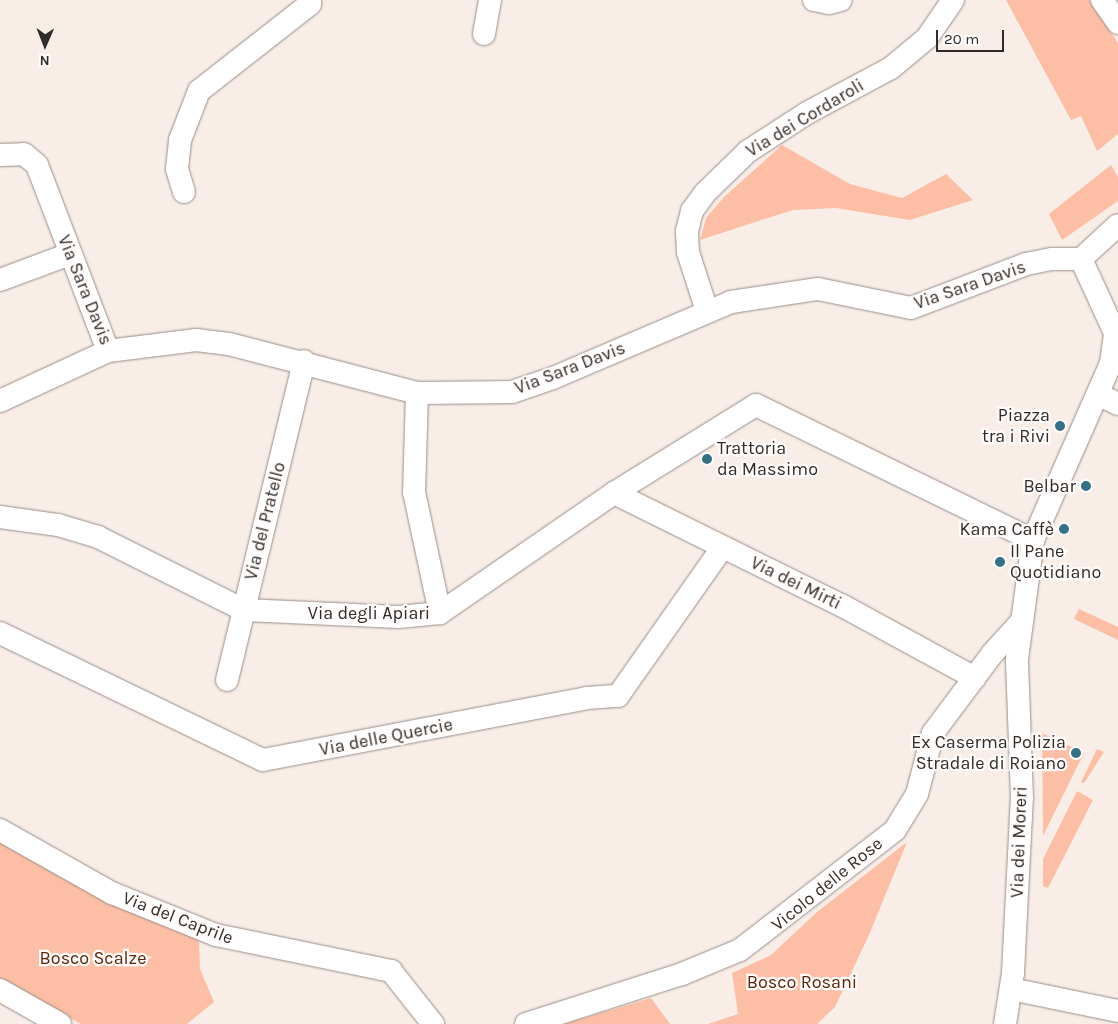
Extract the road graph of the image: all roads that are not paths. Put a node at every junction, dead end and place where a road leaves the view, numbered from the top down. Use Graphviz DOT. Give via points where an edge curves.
graph roads {
  1 [pos="310,0"];
  2 [pos="490,0"];
  3 [pos="814,0"];
  4 [pos="841,0"];
  5 [pos="953,0"];
  6 [pos="1102,0"];
  7 [pos="1118,23"];
  8 [pos="484,34"];
  9 [pos="0,155"];
  10 [pos="184,192"];
  11 [pos="1118,225"];
  12 [pos="70,254"];
  13 [pos="1081,259"];
  14 [pos="0,280"];
  15 [pos="707,311"];
  16 [pos="1117,332"];
  17 [pos="108,351"];
  18 [pos="304,361"];
  19 [pos="417,393"];
  20 [pos="1098,394"];
  21 [pos="0,401"];
  22 [pos="1118,404"];
  23 [pos="614,493"];
  24 [pos="0,517"];
  25 [pos="1034,540"];
  26 [pos="722,548"];
  27 [pos="244,610"];
  28 [pos="440,613"];
  29 [pos="1021,622"];
  30 [pos="0,633"];
  31 [pos="975,678"];
  32 [pos="227,680"];
  33 [pos="0,830"];
  34 [pos="1011,989"];
  35 [pos="0,990"];
  36 [pos="1118,1011"];
  37 [pos="60,1024"];
  38 [pos="433,1024"];
  39 [pos="526,1024"];
  40 [pos="1005,1024"];
  1 -- 10 [label="street" via="310,4 199,90 180,140 177,169"];
  2 -- 8 [label="street"];
  3 -- 4 [label="street" via="829,3"];
  5 -- 15 [label="street, Via dei Cordaroli" via="927,38 891,68 806,113 747,152 704,193 692,211 687,231 688,252"];
  6 -- 7 [label="street"];
  9 -- 12 [label="street, Via Sara Davis" via="24,154 36,165"];
  11 -- 13 [label="street"];
  12 -- 14 [label="street"];
  12 -- 17 [label="street, Via Sara Davis"];
  13 -- 15 [label="street, Via Sara Davis" via="1052,259 1026,264 910,308 818,290 731,302"];
  13 -- 16 [label="street"];
  15 -- 19 [label="street, Via Sara Davis" via="553,378 512,392"];
  16 -- 20 [label="street" via="1111,363"];
  17 -- 18 [label="street, Via Sara Davis" via="196,340"];
  17 -- 21 [label="street"];
  18 -- 19 [label="street, Via Sara Davis"];
  18 -- 27 [label="street, Via del Pratello"];
  19 -- 28 [label="street" via="414,492"];
  20 -- 22 [label="street"];
  20 -- 25 [label="street" via="1064,464"];
  23 -- 25 [label="street, Via degli Apiari" via="756,405"];
  23 -- 26 [label="street, Via dei Mirti"];
  23 -- 28 [label="street, Via degli Apiari"];
  24 -- 27 [label="street, Via degli Apiari" via="58,525 98,537"];
  25 -- 29 [label="street, Via dei Moreri"];
  26 -- 30 [label="street, Via delle Quercie" via="618,696 587,698 263,760"];
  26 -- 31 [label="street, Via dei Mirti" via="843,606"];
  27 -- 28 [label="street, Via degli Apiari" via="399,617"];
  27 -- 32 [label="street, Via del Pratello"];
  29 -- 31 [label="street, Vicolo delle Rose"];
  29 -- 34 [label="street, Via dei Moreri" via="1017,659 1022,798"];
  31 -- 39 [label="street, Vicolo delle Rose" via="933,733 918,794 906,817 895,830 772,928 740,950 682,974"];
  33 -- 38 [label="street, Via del Caprile" via="112,892 216,935 391,971"];
  34 -- 36 [label="street"];
  34 -- 40 [label="street, Via dei Moreri"];
  35 -- 37 [label="street"];
}
